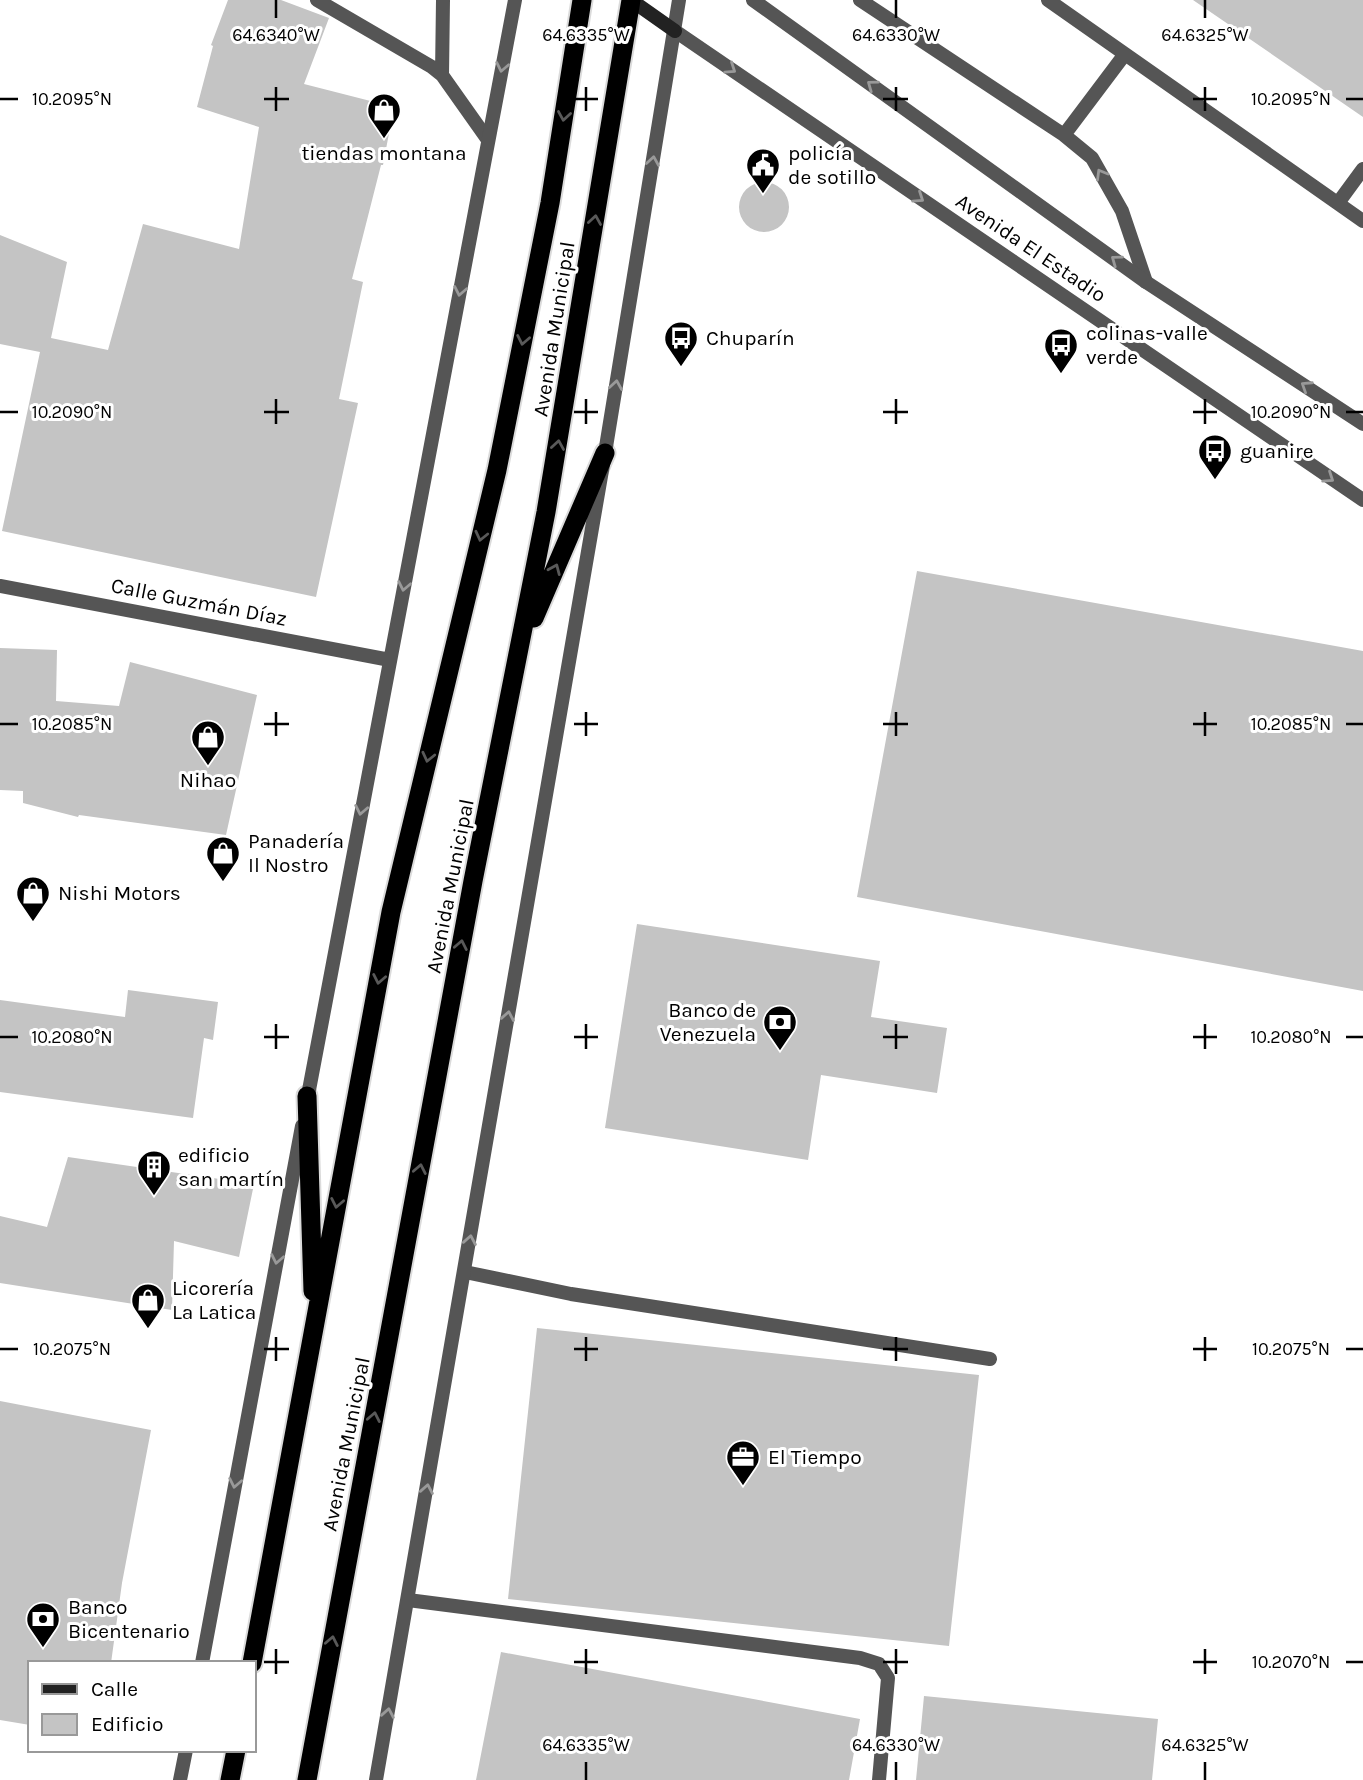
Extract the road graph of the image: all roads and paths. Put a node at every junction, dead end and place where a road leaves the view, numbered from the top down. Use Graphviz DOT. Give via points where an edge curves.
graph roads {
  1 [pos="317,0"];
  2 [pos="443,0"];
  3 [pos="515,0"];
  4 [pos="582,0"];
  5 [pos="631,0"];
  6 [pos="680,0"];
  7 [pos="753,0"];
  8 [pos="860,0"];
  9 [pos="1048,0"];
  10 [pos="675,31"];
  11 [pos="1125,54"];
  12 [pos="442,75"];
  13 [pos="1064,135"];
  14 [pos="488,140"];
  15 [pos="1363,169"];
  16 [pos="1338,203"];
  17 [pos="1363,221"];
  18 [pos="1146,282"];
  19 [pos="1363,424"];
  20 [pos="605,453"];
  21 [pos="1363,500"];
  22 [pos="0,586"];
  23 [pos="518,654"];
  24 [pos="390,660"];
  25 [pos="307,1096"];
  26 [pos="465,1272"];
  27 [pos="314,1329"];
  28 [pos="990,1359"];
  29 [pos="408,1600"];
  30 [pos="202,1661"];
  31 [pos="252,1661"];
  32 [pos="186,1752"];
  33 [pos="236,1752"];
  34 [pos="180,1780"];
  35 [pos="230,1780"];
  36 [pos="307,1780"];
  37 [pos="376,1780"];
  38 [pos="880,1780"];
  1 -- 12 [label="street"];
  2 -- 12 [label="street"];
  3 -- 14 [label="street, one-way"];
  4 -- 27 [label="highway, Avenida Municipal, one-way" via="550,203 497,470 391,912"];
  5 -- 10 [label="main road"];
  23 -- 5 [label="highway, Avenida Municipal, one-way"];
  6 -- 10 [label="street"];
  18 -- 7 [label="street, Avenida El Estadio, one-way"];
  8 -- 13 [label="street"];
  9 -- 11 [label="street"];
  20 -- 10 [label="street, one-way"];
  10 -- 21 [label="street, Avenida El Estadio, one-way"];
  11 -- 13 [label="street"];
  11 -- 16 [label="street"];
  12 -- 14 [label="street"];
  18 -- 13 [label="street, one-way" via="1122,211 1092,158"];
  14 -- 24 [label="street, one-way"];
  15 -- 16 [label="street"];
  16 -- 17 [label="street"];
  19 -- 18 [label="street, Avenida El Estadio, one-way"];
  23 -- 20 [label="highway, one-way"];
  26 -- 20 [label="street, one-way"];
  22 -- 24 [label="street, Calle Guzmán Díaz"];
  36 -- 23 [label="highway, Avenida Municipal, one-way"];
  24 -- 25 [label="street, one-way"];
  25 -- 27 [label="highway"];
  25 -- 30 [label="street, one-way"];
  26 -- 28 [label="street" via="571,1294"];
  29 -- 26 [label="street, one-way"];
  27 -- 31 [label="highway, Avenida Municipal"];
  37 -- 29 [label="street, one-way"];
  29 -- 38 [label="street" via="880,1664 888,1678"];
  32 -- 34 [label="street"];
  33 -- 35 [label="highway"];
}
